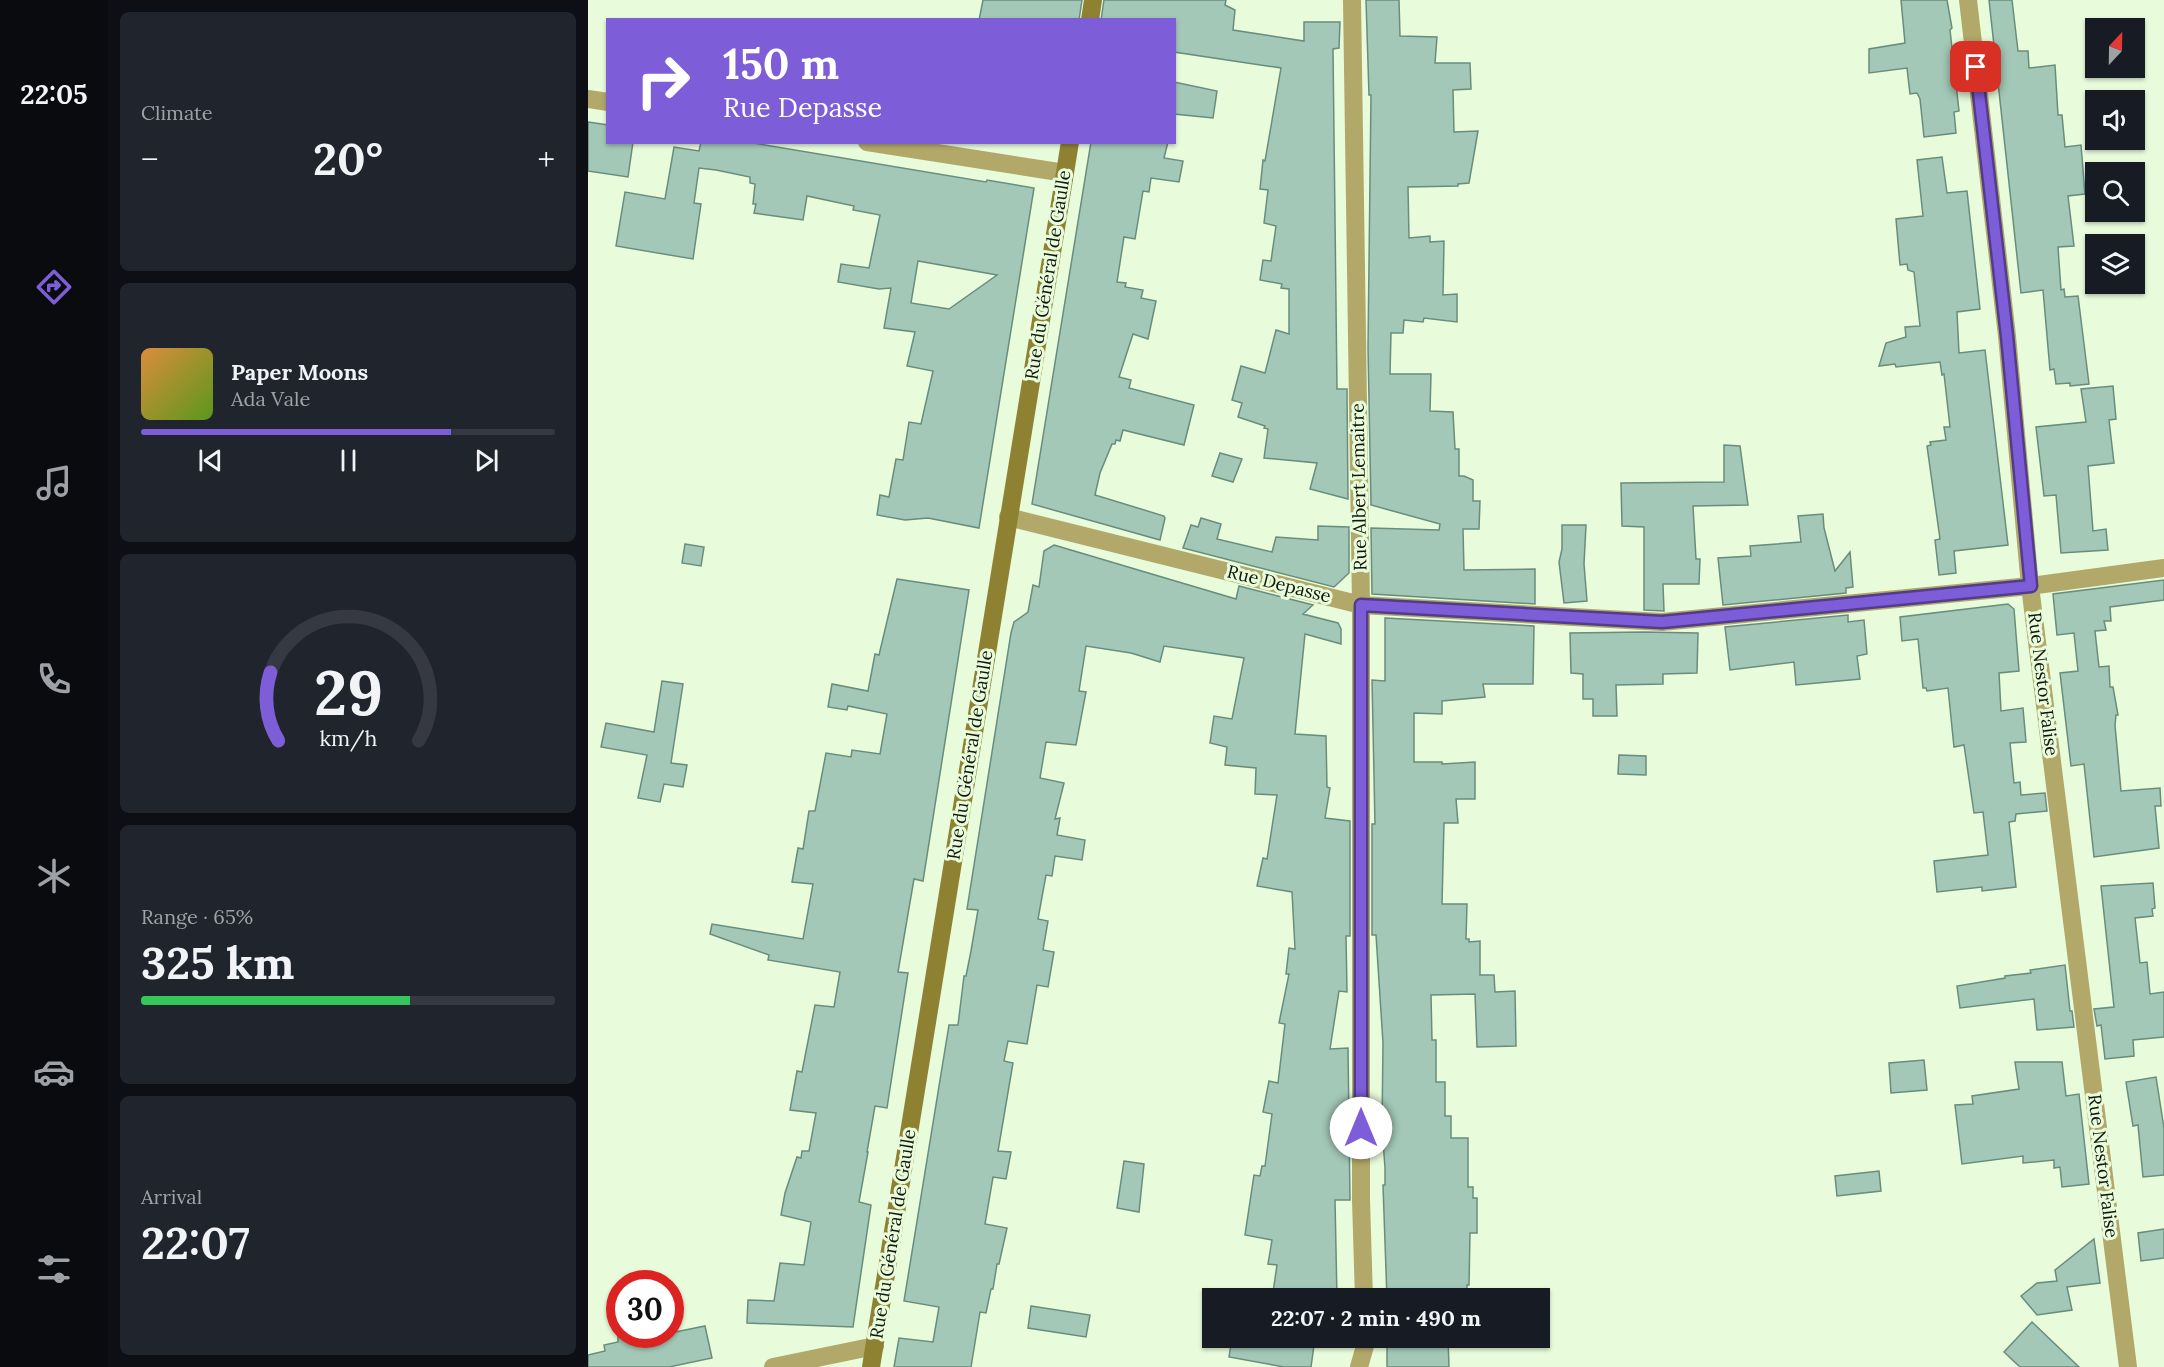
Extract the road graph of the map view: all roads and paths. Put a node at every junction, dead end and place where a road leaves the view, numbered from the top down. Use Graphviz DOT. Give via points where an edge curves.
graph roads {
  1 [pos="1093,0"];
  2 [pos="1352,0"];
  3 [pos="1968,0"];
  4 [pos="1090,18"];
  5 [pos="588,99"];
  6 [pos="606,102"];
  7 [pos="880,144"];
  8 [pos="1070,144"];
  9 [pos="1065,173"];
  10 [pos="1008,517"];
  11 [pos="2164,568"];
  12 [pos="2031,586"];
  13 [pos="1361,605"];
  14 [pos="1364,1288"];
  15 [pos="875,1346"];
  16 [pos="1364,1348"];
  17 [pos="773,1367"];
  18 [pos="871,1367"];
  19 [pos="1359,1367"];
  20 [pos="2128,1367"];
  1 -- 4 [label="main road"];
  2 -- 13 [label="street, Rue Albert Lemaitre"];
  3 -- 12 [label="street, Rue Nestor Falise"];
  5 -- 6 [label="street"];
  7 -- 9 [label="street"];
  8 -- 9 [label="main road, Rue du Général de Gaulle"];
  9 -- 10 [label="main road, Rue du Général de Gaulle"];
  10 -- 13 [label="street, Rue Depasse"];
  10 -- 15 [label="main road, Rue du Général de Gaulle"];
  11 -- 12 [label="street, Rue Depasse"];
  12 -- 13 [label="street, Rue Depasse" via="1662,622"];
  12 -- 20 [label="street, Rue Nestor Falise"];
  13 -- 14 [label="street, Rue Albert Lemaitre"];
  15 -- 17 [label="street"];
  15 -- 18 [label="main road, Rue du Général de Gaulle"];
  16 -- 19 [label="street"];
}
